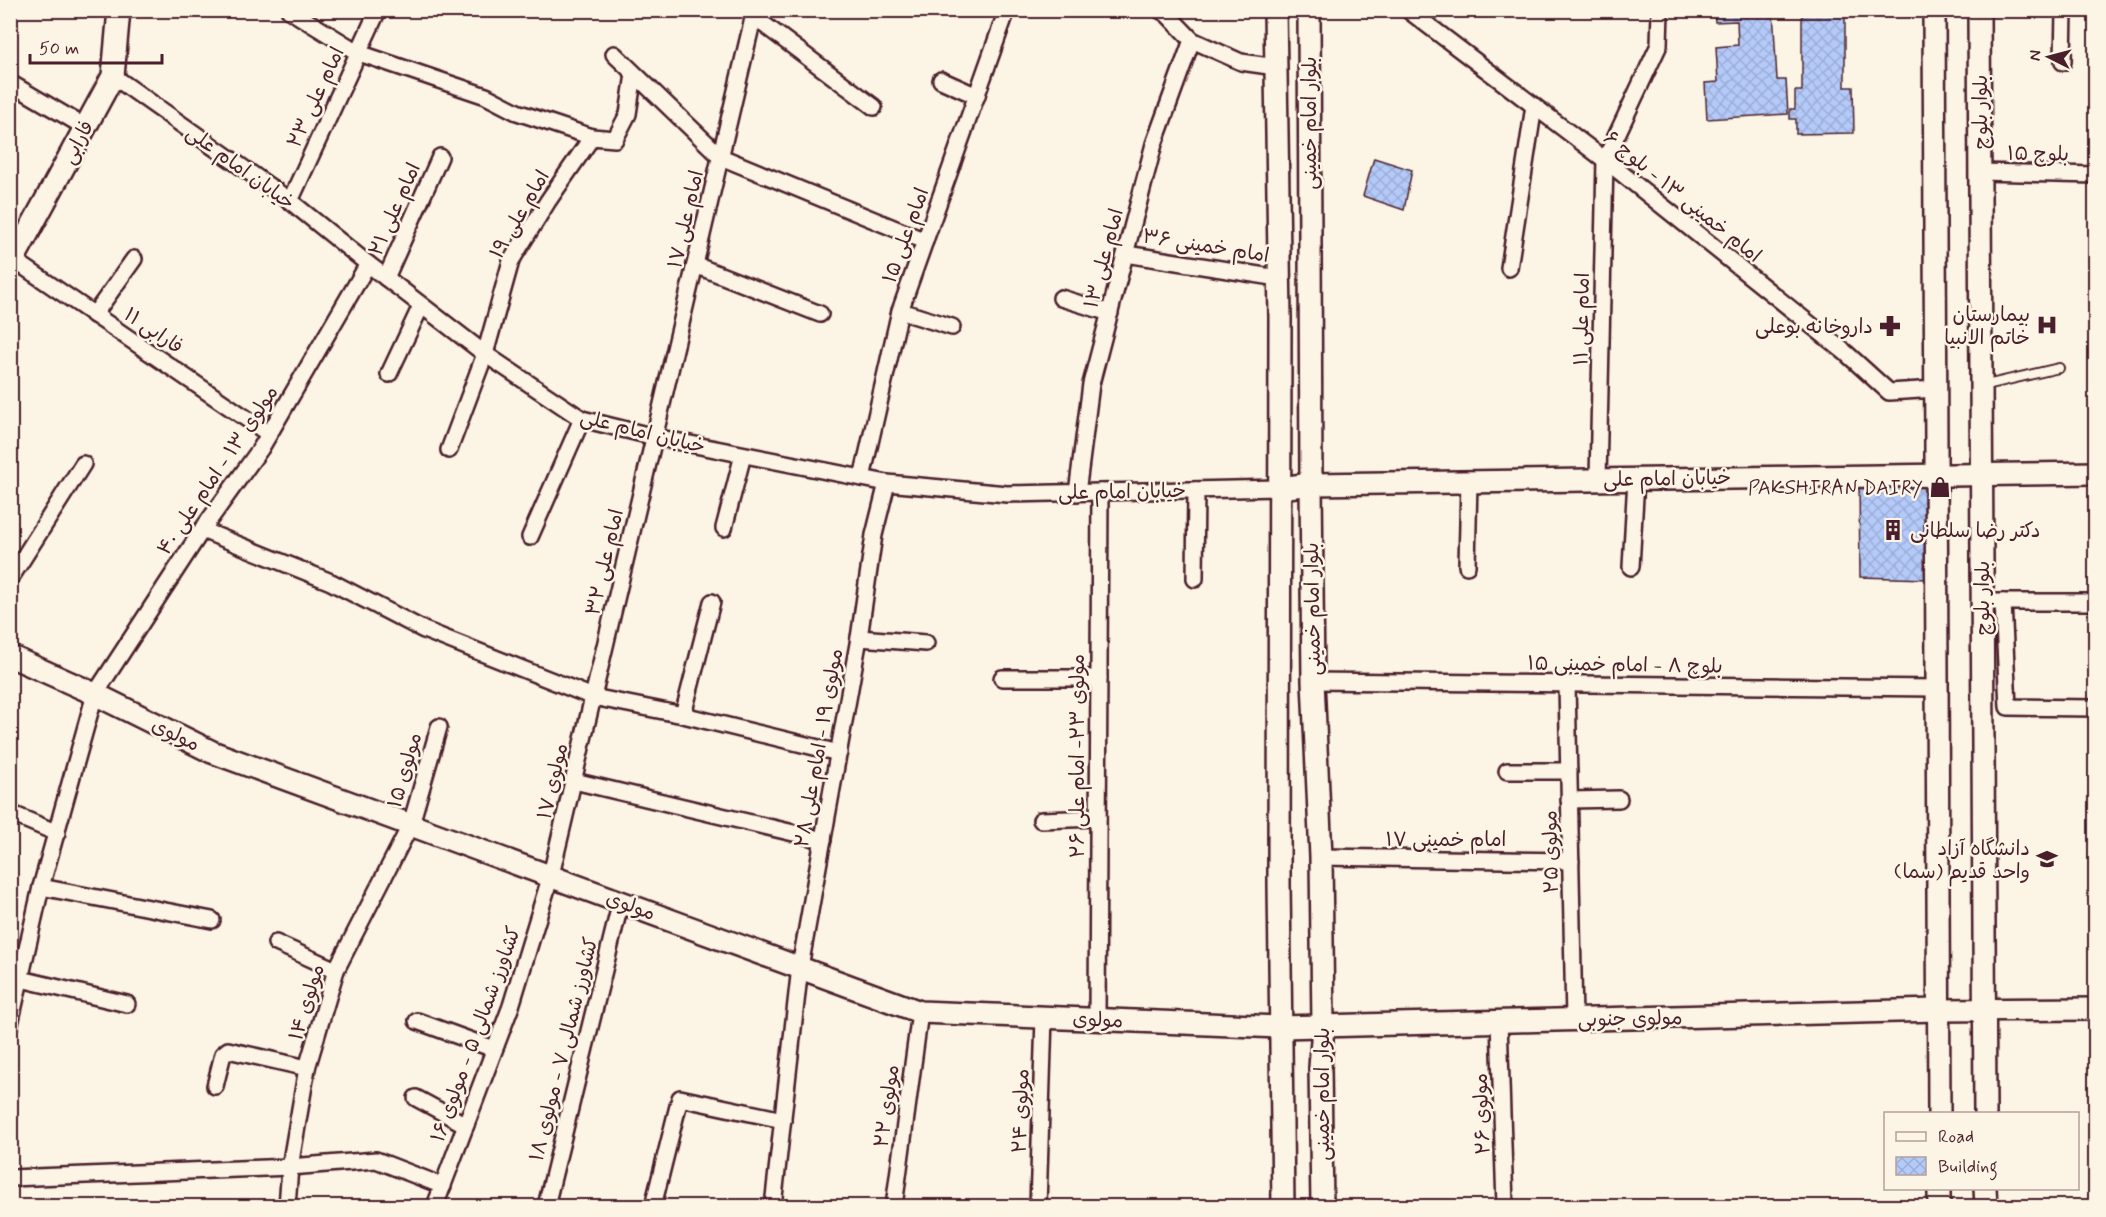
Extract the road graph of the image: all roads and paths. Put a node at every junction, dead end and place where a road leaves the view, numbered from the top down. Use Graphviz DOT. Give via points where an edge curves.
graph roads {
  1 [pos="119,10"];
  2 [pos="289,10"];
  3 [pos="378,10"];
  4 [pos="1007,10"];
  5 [pos="1275,10"];
  6 [pos="1309,10"];
  7 [pos="1408,10"];
  8 [pos="1660,10"];
  9 [pos="1934,10"];
  10 [pos="1979,10"];
  11 [pos="2064,10"];
  12 [pos="1165,12"];
  13 [pos="755,14"];
  14 [pos="1192,40"];
  15 [pos="359,52"];
  16 [pos="614,54"];
  17 [pos="2063,62"];
  18 [pos="1276,67"];
  19 [pos="634,74"];
  20 [pos="112,76"];
  21 [pos="941,80"];
  22 [pos="10,83"];
  23 [pos="977,96"];
  24 [pos="1534,105"];
  25 [pos="874,107"];
  26 [pos="85,128"];
  27 [pos="592,137"];
  28 [pos="440,157"];
  29 [pos="721,157"];
  30 [pos="1605,160"];
  31 [pos="1980,172"];
  32 [pos="2096,175"];
  33 [pos="290,201"];
  34 [pos="926,241"];
  35 [pos="1126,254"];
  36 [pos="134,259"];
  37 [pos="12,263"];
  38 [pos="368,264"];
  39 [pos="695,265"];
  40 [pos="1509,268"];
  41 [pos="386,278"];
  42 [pos="1279,278"];
  43 [pos="1061,298"];
  44 [pos="421,306"];
  45 [pos="900,311"];
  46 [pos="1110,313"];
  47 [pos="820,314"];
  48 [pos="94,315"];
  49 [pos="952,327"];
  50 [pos="485,354"];
  51 [pos="2059,368"];
  52 [pos="389,374"];
  53 [pos="1981,387"];
  54 [pos="1936,389"];
  55 [pos="582,419"];
  56 [pos="269,434"];
  57 [pos="655,437"];
  58 [pos="449,450"];
  59 [pos="742,455"];
  60 [pos="83,464"];
  61 [pos="1982,473"];
  62 [pos="2096,473"];
  63 [pos="1936,474"];
  64 [pos="862,478"];
  65 [pos="1598,479"];
  66 [pos="1636,479"];
  67 [pos="1469,482"];
  68 [pos="887,483"];
  69 [pos="1311,484"];
  70 [pos="1280,488"];
  71 [pos="1196,490"];
  72 [pos="1100,492"];
  73 [pos="1077,493"];
  74 [pos="724,528"];
  75 [pos="202,530"];
  76 [pos="530,537"];
  77 [pos="1467,566"];
  78 [pos="1631,567"];
  79 [pos="10,579"];
  80 [pos="1195,579"];
  81 [pos="712,602"];
  82 [pos="1993,602"];
  83 [pos="2096,602"];
  84 [pos="859,638"];
  85 [pos="926,643"];
  86 [pos="10,657"];
  87 [pos="1002,678"];
  88 [pos="1099,678"];
  89 [pos="1313,681"];
  90 [pos="1567,684"];
  91 [pos="1937,688"];
  92 [pos="95,694"];
  93 [pos="593,697"];
  94 [pos="2096,708"];
  95 [pos="683,715"];
  96 [pos="439,727"];
  97 [pos="839,753"];
  98 [pos="1507,771"];
  99 [pos="1569,771"];
  100 [pos="574,781"];
  101 [pos="1569,800"];
  102 [pos="1619,800"];
  103 [pos="10,813"];
  104 [pos="1098,818"];
  105 [pos="1041,819"];
  106 [pos="411,824"];
  107 [pos="57,833"];
  108 [pos="823,840"];
  109 [pos="1321,857"];
  110 [pos="1571,861"];
  111 [pos="551,875"];
  112 [pos="41,887"];
  113 [pos="621,901"];
  114 [pos="212,920"];
  115 [pos="276,943"];
  116 [pos="800,967"];
  117 [pos="336,970"];
  118 [pos="21,979"];
  119 [pos="127,1004"];
  120 [pos="1984,1009"];
  121 [pos="2096,1009"];
  122 [pos="1938,1010"];
  123 [pos="920,1012"];
  124 [pos="1044,1017"];
  125 [pos="1097,1019"];
  126 [pos="1574,1020"];
  127 [pos="417,1021"];
  128 [pos="1499,1021"];
  129 [pos="10,1024"];
  130 [pos="1323,1026"];
  131 [pos="1281,1027"];
  132 [pos="494,1050"];
  133 [pos="307,1068"];
  134 [pos="215,1086"];
  135 [pos="416,1098"];
  136 [pos="1939,1112"];
  137 [pos="1985,1112"];
  138 [pos="783,1120"];
  139 [pos="466,1125"];
  140 [pos="290,1167"];
  141 [pos="10,1178"];
  142 [pos="443,1186"];
  143 [pos="1939,1190"];
  144 [pos="1985,1190"];
  145 [pos="287,1206"];
  146 [pos="435,1206"];
  147 [pos="546,1206"];
  148 [pos="653,1206"];
  149 [pos="773,1206"];
  150 [pos="894,1206"];
  151 [pos="1038,1206"];
  152 [pos="1283,1206"];
  153 [pos="1322,1206"];
  154 [pos="1505,1206"];
  155 [pos="1939,1206"];
  156 [pos="1986,1206"];
  1 -- 20 [label="main road, فارابی"];
  2 -- 15 [label="street"];
  3 -- 15 [label="street, امام علی ۲۳"];
  4 -- 23 [label="street, امام علی ۱۵"];
  5 -- 18 [label="main road, بلوار امام خمینی"];
  6 -- 69 [label="main road, بلوار امام خمینی"];
  7 -- 24 [label="street, امام خمینی ۱۳ - بلوچ ۶"];
  8 -- 30 [label="street" via="1659,45"];
  9 -- 54 [label="main road"];
  10 -- 31 [label="main road, بلوار بلوچ"];
  11 -- 17 [label="street"];
  12 -- 14 [label="street"];
  13 -- 25 [label="street"];
  13 -- 29 [label="street, امام علی ۱۷"];
  14 -- 18 [label="street" via="1241,62"];
  14 -- 35 [label="street, امام علی ۱۳" via="1154,144"];
  15 -- 27 [label="street"];
  15 -- 33 [label="street, امام علی ۲۳"];
  16 -- 19 [label="street"];
  18 -- 42 [label="main road, بلوار امام خمینی"];
  19 -- 27 [label="street" via="628,114 615,139"];
  19 -- 29 [label="street"];
  20 -- 26 [label="main road, فارابی"];
  20 -- 33 [label="street, خیابان امام علی"];
  21 -- 23 [label="street"];
  22 -- 26 [label="street"];
  23 -- 34 [label="street, امام علی ۱۵"];
  24 -- 30 [label="street, امام خمینی ۱۳ - بلوچ ۶"];
  24 -- 40 [label="street"];
  26 -- 37 [label="main road, فارابی"];
  27 -- 50 [label="street, امام علی ۱۹" via="512,261"];
  28 -- 41 [label="street, امام علی ۲۱"];
  29 -- 34 [label="street"];
  29 -- 39 [label="street, امام علی ۱۷"];
  30 -- 54 [label="street, امام خمینی ۱۳ - بلوچ ۶" via="1889,392"];
  30 -- 65 [label="street, امام علی ۱۱"];
  31 -- 32 [label="street, بلوچ ۱۵"];
  31 -- 53 [label="main road, بلوار بلوچ"];
  33 -- 38 [label="street, خیابان امام علی"];
  34 -- 45 [label="street, امام علی ۱۵"];
  35 -- 42 [label="street, امام خمینی ۳۶"];
  35 -- 46 [label="street, امام علی ۱۳"];
  36 -- 48 [label="street"];
  37 -- 48 [label="street, فارابی ۱۱"];
  38 -- 41 [label="street, خیابان امام علی"];
  38 -- 56 [label="street, مولوی ۱۳ - امام علی ۴۰"];
  39 -- 47 [label="street"];
  39 -- 57 [label="street, امام علی ۱۷"];
  41 -- 44 [label="street, خیابان امام علی"];
  42 -- 70 [label="main road, بلوار امام خمینی"];
  43 -- 46 [label="street"];
  44 -- 50 [label="street, خیابان امام علی"];
  44 -- 52 [label="street"];
  45 -- 49 [label="street"];
  45 -- 64 [label="street, امام علی ۱۵"];
  46 -- 73 [label="street, امام علی ۱۳" via="1091,384"];
  48 -- 56 [label="street, فارابی ۱۱"];
  50 -- 55 [label="street, خیابان امام علی"];
  50 -- 58 [label="street, امام علی ۱۹"];
  51 -- 53 [label="lane"];
  53 -- 61 [label="main road, بلوار بلوچ"];
  54 -- 63 [label="main road"];
  55 -- 57 [label="street, خیابان امام علی"];
  55 -- 76 [label="street"];
  56 -- 75 [label="street, مولوی ۱۳ - امام علی ۴۰"];
  57 -- 59 [label="street, خیابان امام علی"];
  57 -- 93 [label="street, امام علی ۳۲"];
  59 -- 64 [label="street, خیابان امام علی"];
  59 -- 74 [label="street"];
  60 -- 79 [label="street"];
  61 -- 62 [label="main road, خیابان امام علی"];
  61 -- 63 [label="main road, خیابان امام علی"];
  61 -- 82 [label="main road, بلوار بلوچ"];
  63 -- 66 [label="main road, خیابان امام علی"];
  63 -- 91 [label="main road"];
  64 -- 68 [label="street, خیابان امام علی"];
  65 -- 66 [label="main road, خیابان امام علی"];
  65 -- 67 [label="main road, خیابان امام علی"];
  66 -- 78 [label="street"];
  67 -- 69 [label="main road, خیابان امام علی"];
  67 -- 77 [label="street"];
  68 -- 73 [label="street, خیابان امام علی" via="1007,494"];
  68 -- 84 [label="street, مولوی ۱۹ - امام علی ۲۸" via="874,535"];
  69 -- 70 [label="main road, خیابان امام علی"];
  69 -- 89 [label="main road, بلوار امام خمینی"];
  70 -- 71 [label="street, خیابان امام علی"];
  70 -- 131 [label="main road, بلوار امام خمینی"];
  71 -- 72 [label="street, خیابان امام علی"];
  71 -- 80 [label="street"];
  72 -- 73 [label="street, خیابان امام علی"];
  72 -- 88 [label="street, مولوی ۲۳- امام علی ۲۶"];
  75 -- 92 [label="street, مولوی ۱۳ - امام علی ۴۰"];
  75 -- 93 [label="street" via="331,582 424,630"];
  81 -- 95 [label="street"];
  82 -- 83 [label="street"];
  82 -- 94 [label="street" via="2008,707"];
  82 -- 120 [label="main road, بلوار بلوچ"];
  84 -- 85 [label="street"];
  84 -- 97 [label="street, مولوی ۱۹ - امام علی ۲۸"];
  86 -- 92 [label="main road, مولوی"];
  87 -- 88 [label="street"];
  88 -- 104 [label="street, مولوی ۲۳- امام علی ۲۶"];
  89 -- 90 [label="street, بلوچ ۸ - امام خمینی ۱۵"];
  89 -- 109 [label="main road, بلوار امام خمینی"];
  90 -- 91 [label="street, بلوچ ۸ - امام خمینی ۱۵"];
  90 -- 99 [label="street, مولوی ۲۵"];
  91 -- 122 [label="main road"];
  92 -- 106 [label="main road, مولوی" via="212,752"];
  92 -- 107 [label="street, مولوی ۱۳ - امام علی ۴۰"];
  93 -- 95 [label="street"];
  93 -- 100 [label="street, مولوی ۱۷"];
  95 -- 97 [label="street"];
  96 -- 106 [label="street, مولوی ۱۵"];
  97 -- 108 [label="street, مولوی ۱۹ - امام علی ۲۸"];
  98 -- 99 [label="street"];
  99 -- 101 [label="street, مولوی ۲۵"];
  100 -- 108 [label="street"];
  100 -- 111 [label="street, مولوی ۱۷"];
  101 -- 102 [label="street"];
  101 -- 110 [label="street, مولوی ۲۵"];
  103 -- 107 [label="street"];
  104 -- 105 [label="street"];
  104 -- 125 [label="street, مولوی ۲۳- امام علی ۲۶"];
  106 -- 111 [label="main road, مولوی"];
  106 -- 117 [label="street, مولوی ۱۴"];
  107 -- 112 [label="street, مولوی ۱۳ - امام علی ۴۰"];
  108 -- 116 [label="street, مولوی ۱۹ - امام علی ۲۸"];
  109 -- 110 [label="street, امام خمینی ۱۷"];
  109 -- 130 [label="main road, بلوار امام خمینی"];
  110 -- 126 [label="street, مولوی ۲۵"];
  111 -- 113 [label="main road, مولوی"];
  111 -- 132 [label="street, کشاورز شمالی ۵ - مولوی ۱۶"];
  112 -- 114 [label="street"];
  112 -- 118 [label="street, مولوی ۱۳ - امام علی ۴۰"];
  113 -- 116 [label="main road, مولوی"];
  113 -- 147 [label="street, کشاورز شمالی ۷ - مولوی ۱۸"];
  115 -- 117 [label="street"];
  116 -- 123 [label="main road, مولوی"];
  116 -- 138 [label="street, مولوی ۱۹ - امام علی ۲۸"];
  117 -- 133 [label="street, مولوی ۱۴"];
  118 -- 119 [label="street"];
  118 -- 129 [label="street, مولوی ۱۳ - امام علی ۴۰"];
  120 -- 121 [label="main road, مولوی جنوبی"];
  120 -- 122 [label="main road, مولوی جنوبی"];
  120 -- 137 [label="main road, بلوار بلوچ"];
  122 -- 126 [label="main road, مولوی جنوبی"];
  122 -- 136 [label="main road"];
  123 -- 124 [label="main road, مولوی"];
  123 -- 150 [label="street, مولوی ۲۲"];
  124 -- 125 [label="main road, مولوی"];
  124 -- 151 [label="street, مولوی ۲۴"];
  125 -- 131 [label="main road, مولوی"];
  126 -- 128 [label="main road, مولوی جنوبی"];
  127 -- 132 [label="street"];
  128 -- 130 [label="main road, مولوی جنوبی"];
  128 -- 154 [label="street, مولوی ۲۶"];
  130 -- 131 [label="main road, مولوی"];
  130 -- 153 [label="main road, بلوار امام خمینی"];
  131 -- 152 [label="main road, بلوار امام خمینی"];
  132 -- 139 [label="street, کشاورز شمالی ۵ - مولوی ۱۶"];
  133 -- 134 [label="street" via="228,1050 223,1054"];
  133 -- 140 [label="street, مولوی ۱۴"];
  135 -- 139 [label="street"];
  138 -- 148 [label="street" via="680,1098"];
  138 -- 149 [label="street, مولوی ۱۹ - امام علی ۲۸"];
  139 -- 142 [label="street, کشاورز شمالی ۵ - مولوی ۱۶"];
  140 -- 141 [label="street"];
  140 -- 142 [label="street" via="376,1160"];
  140 -- 145 [label="street, مولوی ۱۴"];
  142 -- 146 [label="street, کشاورز شمالی ۵ - مولوی ۱۶"];
  143 -- 155 [label="main road"];
  144 -- 156 [label="main road"];
}
